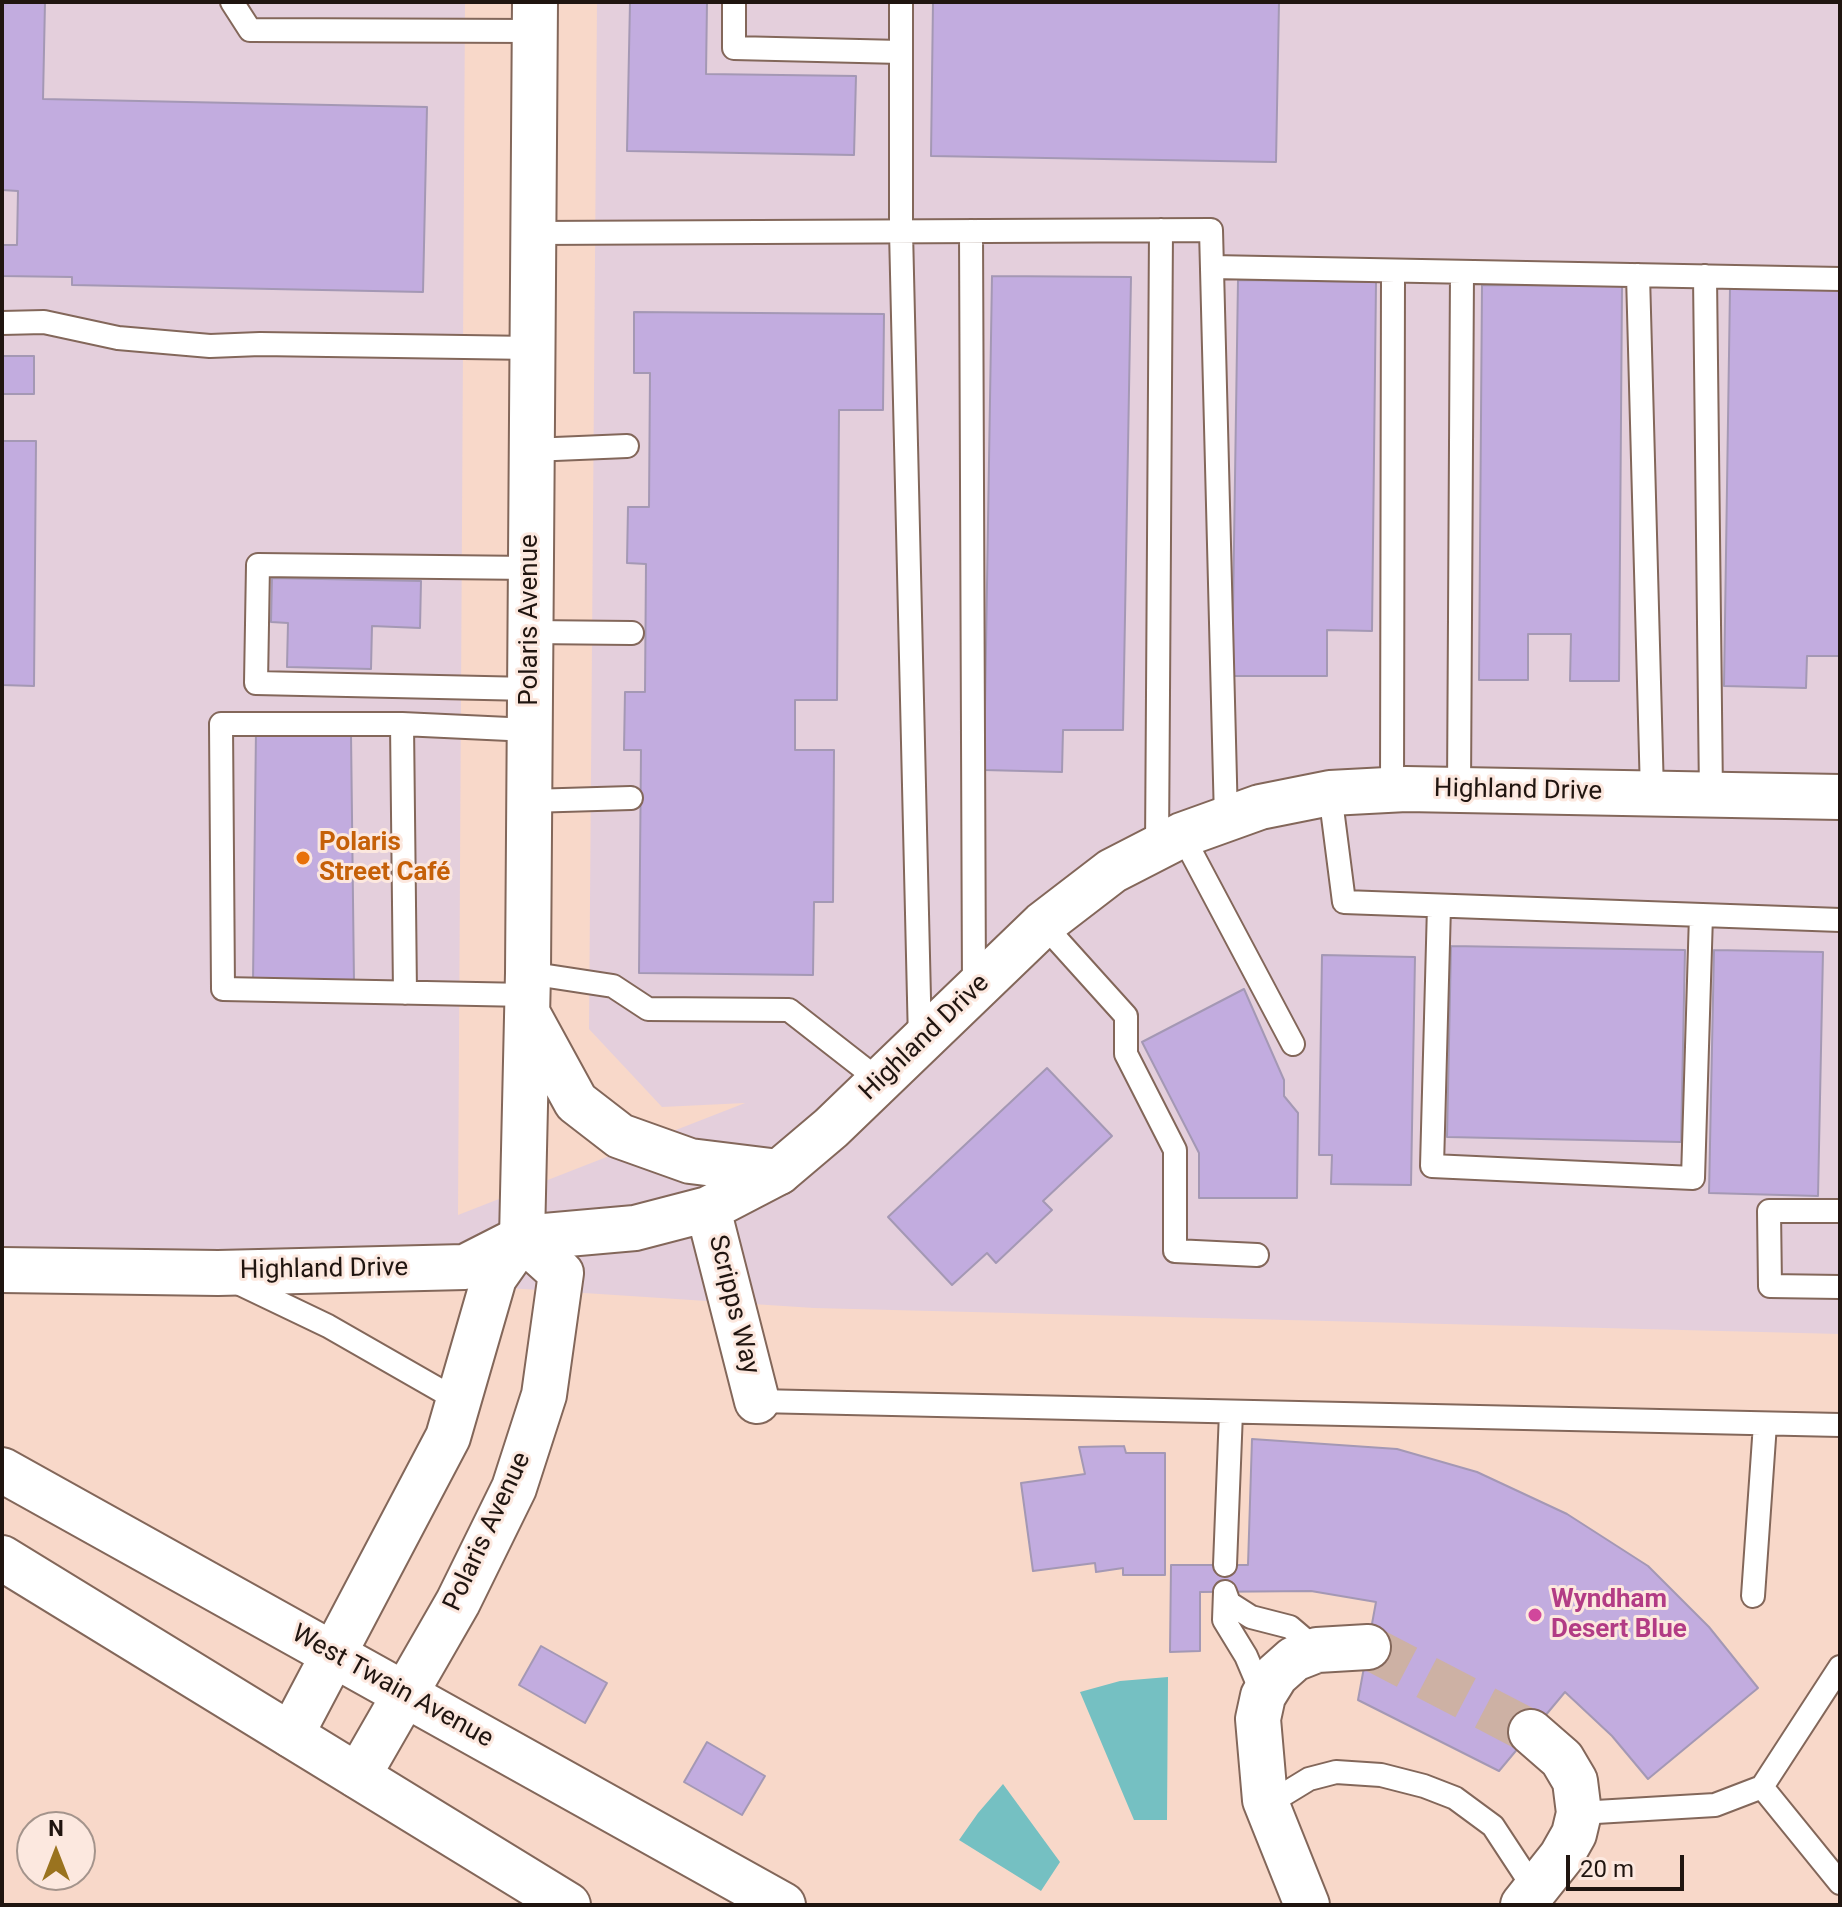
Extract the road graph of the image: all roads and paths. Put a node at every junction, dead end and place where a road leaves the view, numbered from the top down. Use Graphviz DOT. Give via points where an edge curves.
graph roads {
  1 [pos="232,2"];
  2 [pos="734,2"];
  3 [pos="901,2"];
  4 [pos="534,16"];
  5 [pos="901,52"];
  6 [pos="1161,230"];
  7 [pos="901,231"];
  8 [pos="971,231"];
  9 [pos="533,233"];
  10 [pos="1212,267"];
  11 [pos="1393,271"];
  12 [pos="1462,272"];
  13 [pos="1638,275"];
  14 [pos="1705,276"];
  15 [pos="1840,279"];
  16 [pos="2,323"];
  17 [pos="532,348"];
  18 [pos="627,446"];
  19 [pos="531,450"];
  20 [pos="531,568"];
  21 [pos="530,632"];
  22 [pos="632,633"];
  23 [pos="530,710"];
  24 [pos="402,724"];
  25 [pos="1392,789"];
  26 [pos="1459,789"];
  27 [pos="1330,793"];
  28 [pos="1652,793"];
  29 [pos="1711,795"];
  30 [pos="1840,797"];
  31 [pos="631,798"];
  32 [pos="529,801"];
  33 [pos="1226,819"];
  34 [pos="1169,841"];
  35 [pos="1439,906"];
  36 [pos="1701,915"];
  37 [pos="1840,920"];
  38 [pos="1043,924"];
  39 [pos="974,992"];
  40 [pos="405,993"];
  41 [pos="528,994"];
  42 [pos="920,1042"];
  43 [pos="1293,1044"];
  44 [pos="880,1081"];
  45 [pos="779,1172"];
  46 [pos="708,1209"];
  47 [pos="1840,1211"];
  48 [pos="522,1238"];
  49 [pos="1257,1255"];
  50 [pos="2,1270"];
  51 [pos="218,1273"];
  52 [pos="1840,1287"];
  53 [pos="459,1401"];
  54 [pos="757,1401"];
  55 [pos="1231,1412"];
  56 [pos="1765,1424"];
  57 [pos="1840,1425"];
  58 [pos="2,1470"];
  59 [pos="2,1558"];
  60 [pos="1225,1565"];
  61 [pos="1753,1596"];
  62 [pos="1368,1647"];
  63 [pos="1317,1650"];
  64 [pos="334,1655"];
  65 [pos="1840,1667"];
  66 [pos="405,1694"];
  67 [pos="1263,1696"];
  68 [pos="1531,1732"];
  69 [pos="291,1735"];
  70 [pos="358,1776"];
  71 [pos="1762,1787"];
  72 [pos="1268,1804"];
  73 [pos="1579,1813"];
  74 [pos="1840,1883"];
  75 [pos="1537,1900"];
  76 [pos="568,1905"];
  77 [pos="783,1905"];
  78 [pos="1307,1905"];
  1 -- 4 [label="lane" via="250,30"];
  2 -- 5 [label="lane" via="734,48"];
  3 -- 5 [label="lane"];
  4 -- 9 [label="street, Polaris Avenue"];
  5 -- 7 [label="lane"];
  6 -- 8 [label="lane"];
  6 -- 10 [label="lane" via="1211,230"];
  6 -- 34 [label="lane"];
  7 -- 8 [label="lane"];
  7 -- 9 [label="lane"];
  7 -- 42 [label="lane"];
  8 -- 39 [label="lane"];
  9 -- 17 [label="street, Polaris Avenue"];
  10 -- 11 [label="lane"];
  10 -- 33 [label="lane"];
  11 -- 12 [label="lane"];
  11 -- 25 [label="lane"];
  12 -- 13 [label="lane"];
  12 -- 26 [label="lane"];
  13 -- 14 [label="lane"];
  13 -- 28 [label="lane"];
  14 -- 15 [label="lane"];
  14 -- 29 [label="lane"];
  16 -- 17 [label="lane" via="44,322 118,338 210,346"];
  17 -- 19 [label="street, Polaris Avenue"];
  18 -- 19 [label="lane"];
  19 -- 20 [label="street, Polaris Avenue"];
  20 -- 21 [label="street, Polaris Avenue"];
  20 -- 23 [label="lane" via="258,565 256,683"];
  21 -- 22 [label="lane"];
  21 -- 23 [label="street, Polaris Avenue"];
  23 -- 24 [label="lane"];
  23 -- 32 [label="street, Polaris Avenue"];
  24 -- 40 [label="lane"];
  24 -- 40 [label="lane" via="221,724 223,989"];
  25 -- 26 [label="street, Highland Drive"];
  25 -- 27 [label="street, Highland Drive"];
  26 -- 28 [label="street, Highland Drive"];
  27 -- 33 [label="street, Highland Drive"];
  27 -- 35 [label="lane" via="1344,902"];
  28 -- 29 [label="street, Highland Drive"];
  29 -- 30 [label="street, Highland Drive"];
  31 -- 32 [label="lane"];
  32 -- 41 [label="street, Polaris Avenue"];
  33 -- 34 [label="street, Highland Drive"];
  34 -- 38 [label="street, Highland Drive" via="1112,871"];
  34 -- 43 [label="lane"];
  35 -- 36 [label="lane"];
  35 -- 36 [label="lane" via="1432,1166 1693,1178"];
  36 -- 37 [label="lane"];
  38 -- 39 [label="street, Highland Drive"];
  38 -- 49 [label="lane" via="1126,1016 1126,1054 1175,1150 1175,1251"];
  39 -- 42 [label="street, Highland Drive"];
  40 -- 41 [label="lane"];
  41 -- 44 [label="lane" via="613,986 648,1009 789,1010"];
  41 -- 45 [label="street" via="576,1102 620,1136 690,1161"];
  41 -- 48 [label="street, Polaris Avenue"];
  42 -- 44 [label="street, Highland Drive"];
  44 -- 45 [label="street, Highland Drive"];
  45 -- 46 [label="street, Highland Drive"];
  46 -- 48 [label="street, Highland Drive" via="635,1228"];
  46 -- 54 [label="street, Scripps Way"];
  47 -- 52 [label="lane" via="1769,1211 1770,1286"];
  48 -- 51 [label="street, Highland Drive" via="465,1267"];
  48 -- 53 [label="street" via="494,1278"];
  48 -- 66 [label="street, Polaris Avenue" via="561,1273 544,1395 514,1488"];
  50 -- 51 [label="street, Highland Drive"];
  51 -- 53 [label="lane" via="328,1326"];
  53 -- 64 [label="street" via="448,1437"];
  54 -- 55 [label="lane"];
  55 -- 56 [label="lane"];
  55 -- 60 [label="lane"];
  56 -- 57 [label="lane"];
  56 -- 61 [label="lane"];
  58 -- 64 [label="street, West Twain Avenue"];
  59 -- 69 [label="street"];
  62 -- 63 [label="street"];
  63 -- 67 [label="street" via="1294,1659"];
  63 -- 67 [label="lane" via="1290,1627 1251,1617 1229,1603 1225,1592 1224,1620"];
  64 -- 66 [label="street, West Twain Avenue"];
  64 -- 69 [label="street"];
  65 -- 71 [label="lane"];
  66 -- 70 [label="street, Polaris Avenue"];
  66 -- 77 [label="street, West Twain Avenue"];
  67 -- 72 [label="street" via="1258,1719"];
  68 -- 73 [label="street" via="1562,1759 1575,1781"];
  69 -- 70 [label="street"];
  70 -- 76 [label="street"];
  71 -- 73 [label="lane" via="1715,1805"];
  71 -- 74 [label="lane"];
  72 -- 75 [label="lane" via="1309,1779 1336,1772 1381,1775 1424,1786 1455,1798 1493,1826"];
  72 -- 78 [label="street"];
  73 -- 75 [label="street" via="1574,1834"];
}
